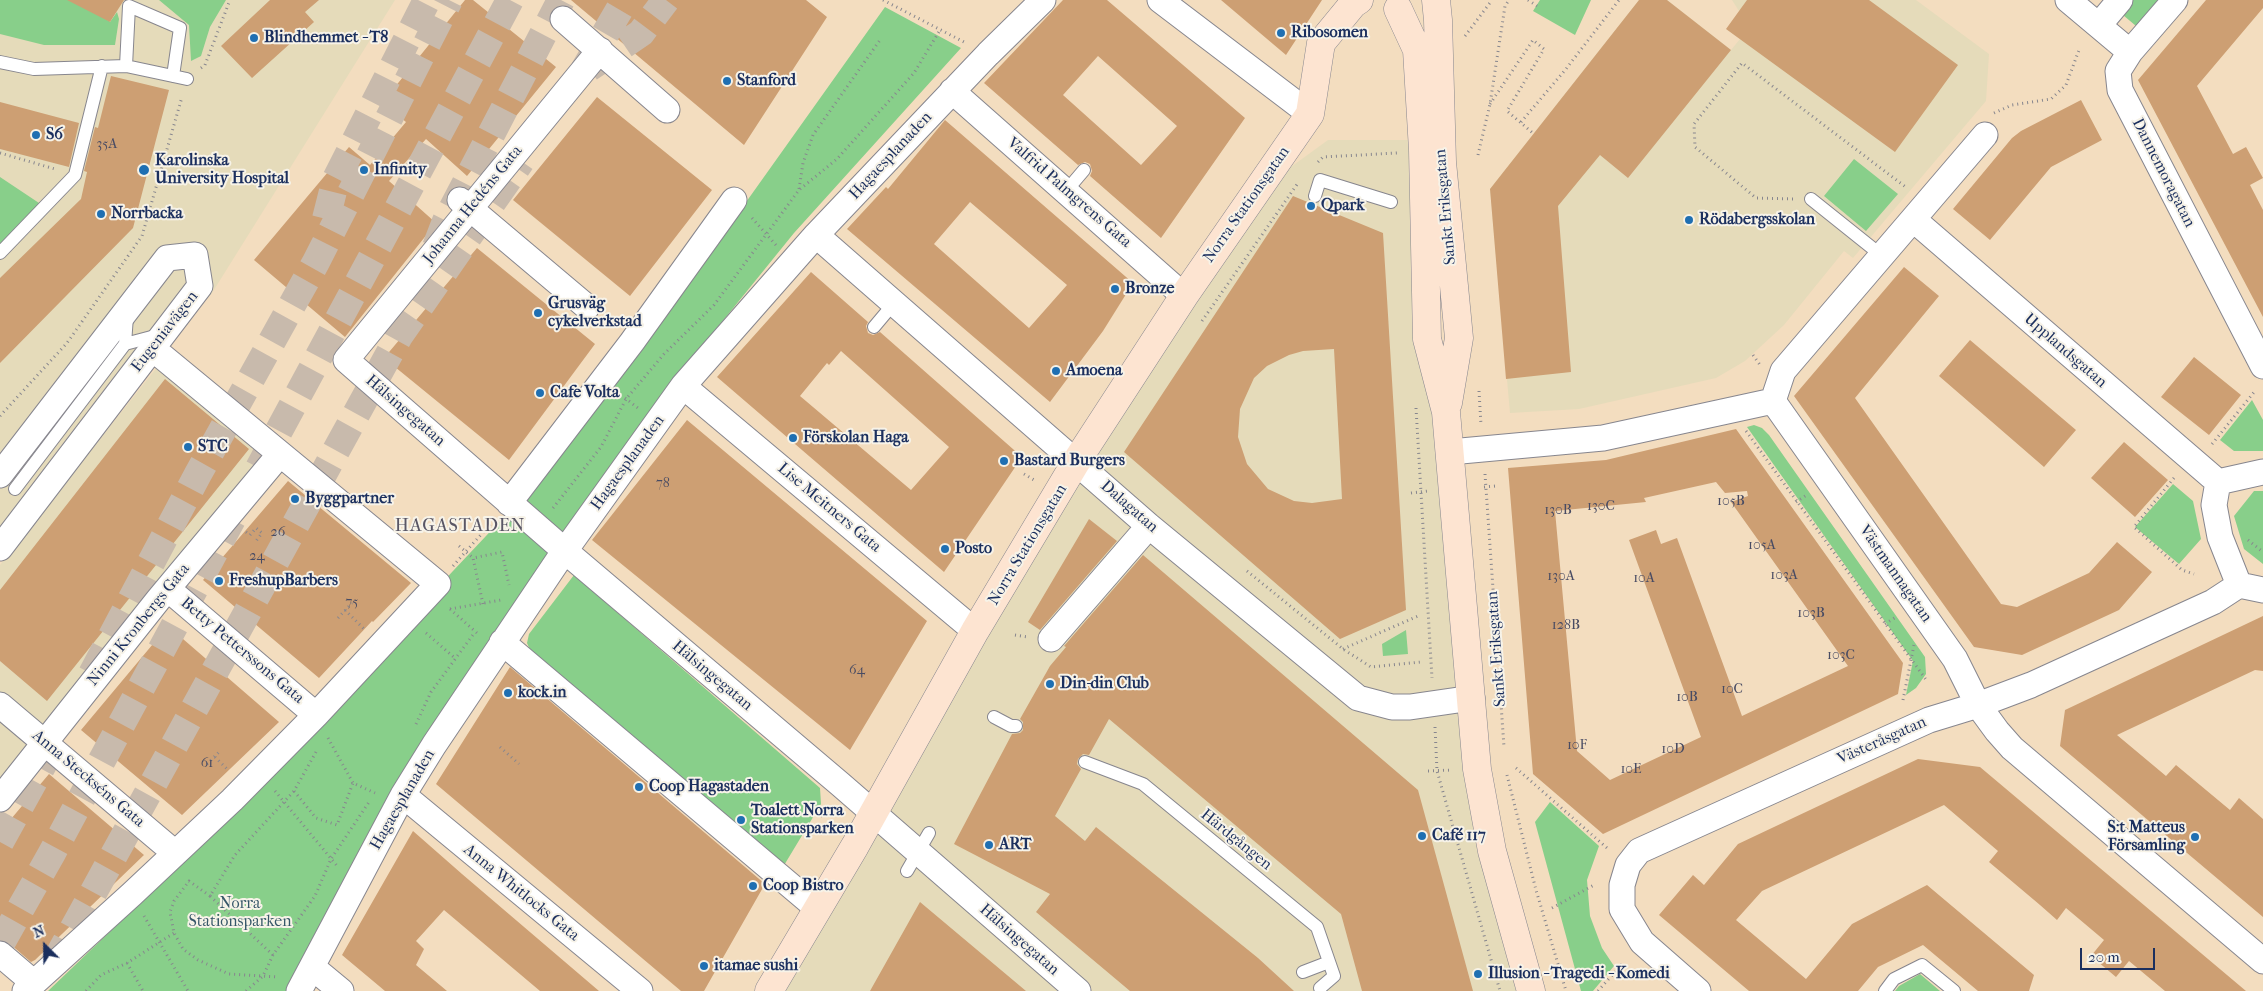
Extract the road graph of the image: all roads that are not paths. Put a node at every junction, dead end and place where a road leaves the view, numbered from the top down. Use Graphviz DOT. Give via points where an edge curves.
graph roads {
  1 [pos="1043,0"];
  2 [pos="1160,0"];
  3 [pos="1336,0"];
  4 [pos="1359,0"];
  5 [pos="1424,0"];
  6 [pos="1436,0"];
  7 [pos="2068,0"];
  8 [pos="2120,0"];
  9 [pos="2175,0"];
  10 [pos="1387,4"];
  11 [pos="563,19"];
  12 [pos="2098,25"];
  13 [pos="600,50"];
  14 [pos="2130,52"];
  15 [pos="0,62"];
  16 [pos="102,66"];
  17 [pos="126,66"];
  18 [pos="173,76"];
  19 [pos="187,79"];
  20 [pos="952,91"];
  21 [pos="667,110"];
  22 [pos="1310,114"];
  23 [pos="1989,124"];
  24 [pos="1084,170"];
  25 [pos="1067,190"];
  26 [pos="1315,196"];
  27 [pos="1811,199"];
  28 [pos="734,200"];
  29 [pos="1391,202"];
  30 [pos="466,204"];
  31 [pos="1914,220"];
  32 [pos="816,235"];
  33 [pos="0,253"];
  34 [pos="1881,255"];
  35 [pos="1184,296"];
  36 [pos="895,302"];
  37 [pos="128,307"];
  38 [pos="587,307"];
  39 [pos="874,327"];
  40 [pos="157,341"];
  41 [pos="126,344"];
  42 [pos="346,360"];
  43 [pos="2263,366"];
  44 [pos="683,386"];
  45 [pos="1773,401"];
  46 [pos="1446,412"];
  47 [pos="1450,452"];
  48 [pos="280,454"];
  49 [pos="1076,462"];
  50 [pos="2263,472"];
  51 [pos="8,482"];
  52 [pos="2218,482"];
  53 [pos="509,503"];
  54 [pos="1149,526"];
  55 [pos="0,548"];
  56 [pos="565,551"];
  57 [pos="2239,585"];
  58 [pos="168,588"];
  59 [pos="2263,590"];
  60 [pos="975,631"];
  61 [pos="492,639"];
  62 [pos="1050,639"];
  63 [pos="1472,698"];
  64 [pos="0,705"];
  65 [pos="1978,705"];
  66 [pos="316,715"];
  67 [pos="994,717"];
  68 [pos="1016,726"];
  69 [pos="45,743"];
  70 [pos="1085,762"];
  71 [pos="392,790"];
  72 [pos="0,799"];
  73 [pos="873,813"];
  74 [pos="175,853"];
  75 [pos="817,908"];
  76 [pos="0,954"];
  77 [pos="2263,961"];
  78 [pos="1329,962"];
  79 [pos="1303,972"];
  80 [pos="317,981"];
  81 [pos="29,987"];
  82 [pos="1320,988"];
  83 [pos="640,991"];
  84 [pos="768,991"];
  85 [pos="1078,991"];
  86 [pos="1531,991"];
  87 [pos="1698,991"];
  88 [pos="1885,991"];
  89 [pos="1954,991"];
  1 -- 20 [label="street, Hagaesplanaden"];
  2 -- 22 [label="street"];
  3 -- 22 [label="main road" via="1311,40"];
  4 -- 22 [label="main road, Norra Stationsgatan" via="1321,43"];
  5 -- 10 [label="main road" via="1416,5"];
  6 -- 46 [label="main road, Sankt Eriksgatan" via="1442,162 1459,338"];
  7 -- 12 [label="street"];
  8 -- 12 [label="street"];
  9 -- 14 [label="street, Dannemoragatan"];
  10 -- 46 [label="main road, Sankt Eriksgatan" via="1417,50 1424,157 1427,339"];
  11 -- 13 [label="street"];
  12 -- 14 [label="street"];
  13 -- 21 [label="street"];
  13 -- 30 [label="street, Johanna Hedéns Gata"];
  14 -- 43 [label="street, Dannemoragatan" via="2118,71 2120,90"];
  15 -- 16 [label="lane" via="34,69"];
  16 -- 17 [label="lane"];
  16 -- 33 [label="lane" via="75,175"];
  17 -- 18 [label="lane"];
  17 -- 18 [label="lane" via="129,6 180,28"];
  18 -- 19 [label="lane"];
  20 -- 25 [label="street, Valfrid Palmgrens Gata"];
  20 -- 32 [label="street, Hagaesplanaden"];
  22 -- 35 [label="main road, Norra Stationsgatan"];
  23 -- 31 [label="street"];
  24 -- 25 [label="lane"];
  25 -- 35 [label="street, Valfrid Palmgrens Gata"];
  26 -- 29 [label="lane" via="1320,180"];
  27 -- 34 [label="lane"];
  28 -- 53 [label="street" via="626,350"];
  30 -- 38 [label="street"];
  30 -- 42 [label="street, Johanna Hedéns Gata"];
  31 -- 34 [label="street"];
  31 -- 52 [label="street, Upplandsgatan"];
  32 -- 36 [label="street, Dalagatan"];
  32 -- 44 [label="street, Hagaesplanaden"];
  34 -- 45 [label="street" via="1783,371"];
  35 -- 49 [label="main road, Norra Stationsgatan"];
  36 -- 39 [label="lane"];
  36 -- 49 [label="street, Dalagatan"];
  37 -- 40 [label="street, Eugeniavägen" via="167,258 195,255 200,286"];
  37 -- 41 [label="lane"];
  37 -- 51 [label="street, Eugeniavägen"];
  40 -- 41 [label="lane"];
  40 -- 48 [label="street"];
  40 -- 55 [label="street, Eugeniavägen"];
  41 -- 51 [label="lane"];
  42 -- 53 [label="street, Hälsingegatan"];
  44 -- 56 [label="street, Hagaesplanaden"];
  44 -- 60 [label="street, Lise Meitners Gata"];
  45 -- 47 [label="street" via="1603,438"];
  45 -- 65 [label="street, Västmannagatan" via="1955,659"];
  46 -- 47 [label="main road, Sankt Eriksgatan"];
  47 -- 63 [label="main road, Sankt Eriksgatan"];
  48 -- 58 [label="street, Ninni Kronbergs Gata"];
  48 -- 66 [label="street" via="440,593"];
  49 -- 54 [label="street, Dalagatan"];
  49 -- 60 [label="main road, Norra Stationsgatan"];
  50 -- 52 [label="street"];
  52 -- 57 [label="street" via="2214,505 2220,537"];
  53 -- 56 [label="street, Hälsingegatan"];
  54 -- 62 [label="street"];
  54 -- 63 [label="street, Dalagatan" via="1358,698 1392,707"];
  56 -- 61 [label="street, Hagaesplanaden"];
  56 -- 73 [label="street, Hälsingegatan"];
  57 -- 59 [label="street"];
  57 -- 65 [label="street, Västeråsgatan" via="2204,606 2031,685"];
  58 -- 66 [label="street, Betty Petterssons Gata"];
  58 -- 69 [label="street, Ninni Kronbergs Gata"];
  60 -- 73 [label="main road, Norra Stationsgatan"];
  61 -- 71 [label="street, Hagaesplanaden"];
  61 -- 75 [label="street"];
  63 -- 86 [label="main road, Sankt Eriksgatan" via="1477,769 1492,851"];
  64 -- 69 [label="street, Anna Steckséns Gata"];
  65 -- 77 [label="street, Västmannagatan" via="2012,748"];
  65 -- 87 [label="street, Västeråsgatan" via="1929,720 1639,851 1628,866 1622,885 1622,909 1642,942"];
  66 -- 74 [label="street"];
  67 -- 68 [label="lane"];
  69 -- 72 [label="street, Ninni Kronbergs Gata"];
  69 -- 74 [label="street, Anna Steckséns Gata"];
  70 -- 78 [label="lane, Härdgången" via="1143,784 1196,827 1317,927"];
  71 -- 80 [label="street, Hagaesplanaden"];
  71 -- 83 [label="street, Anna Whitlocks Gata"];
  73 -- 75 [label="main road, Norra Stationsgatan"];
  73 -- 85 [label="street, Hälsingegatan"];
  74 -- 81 [label="street"];
  75 -- 84 [label="main road, Norra Stationsgatan"];
  76 -- 81 [label="street"];
  78 -- 79 [label="lane"];
  78 -- 82 [label="lane, Härdgången" via="1334,976"];
  88 -- 89 [label="lane" via="1894,979 1922,965"];
}
